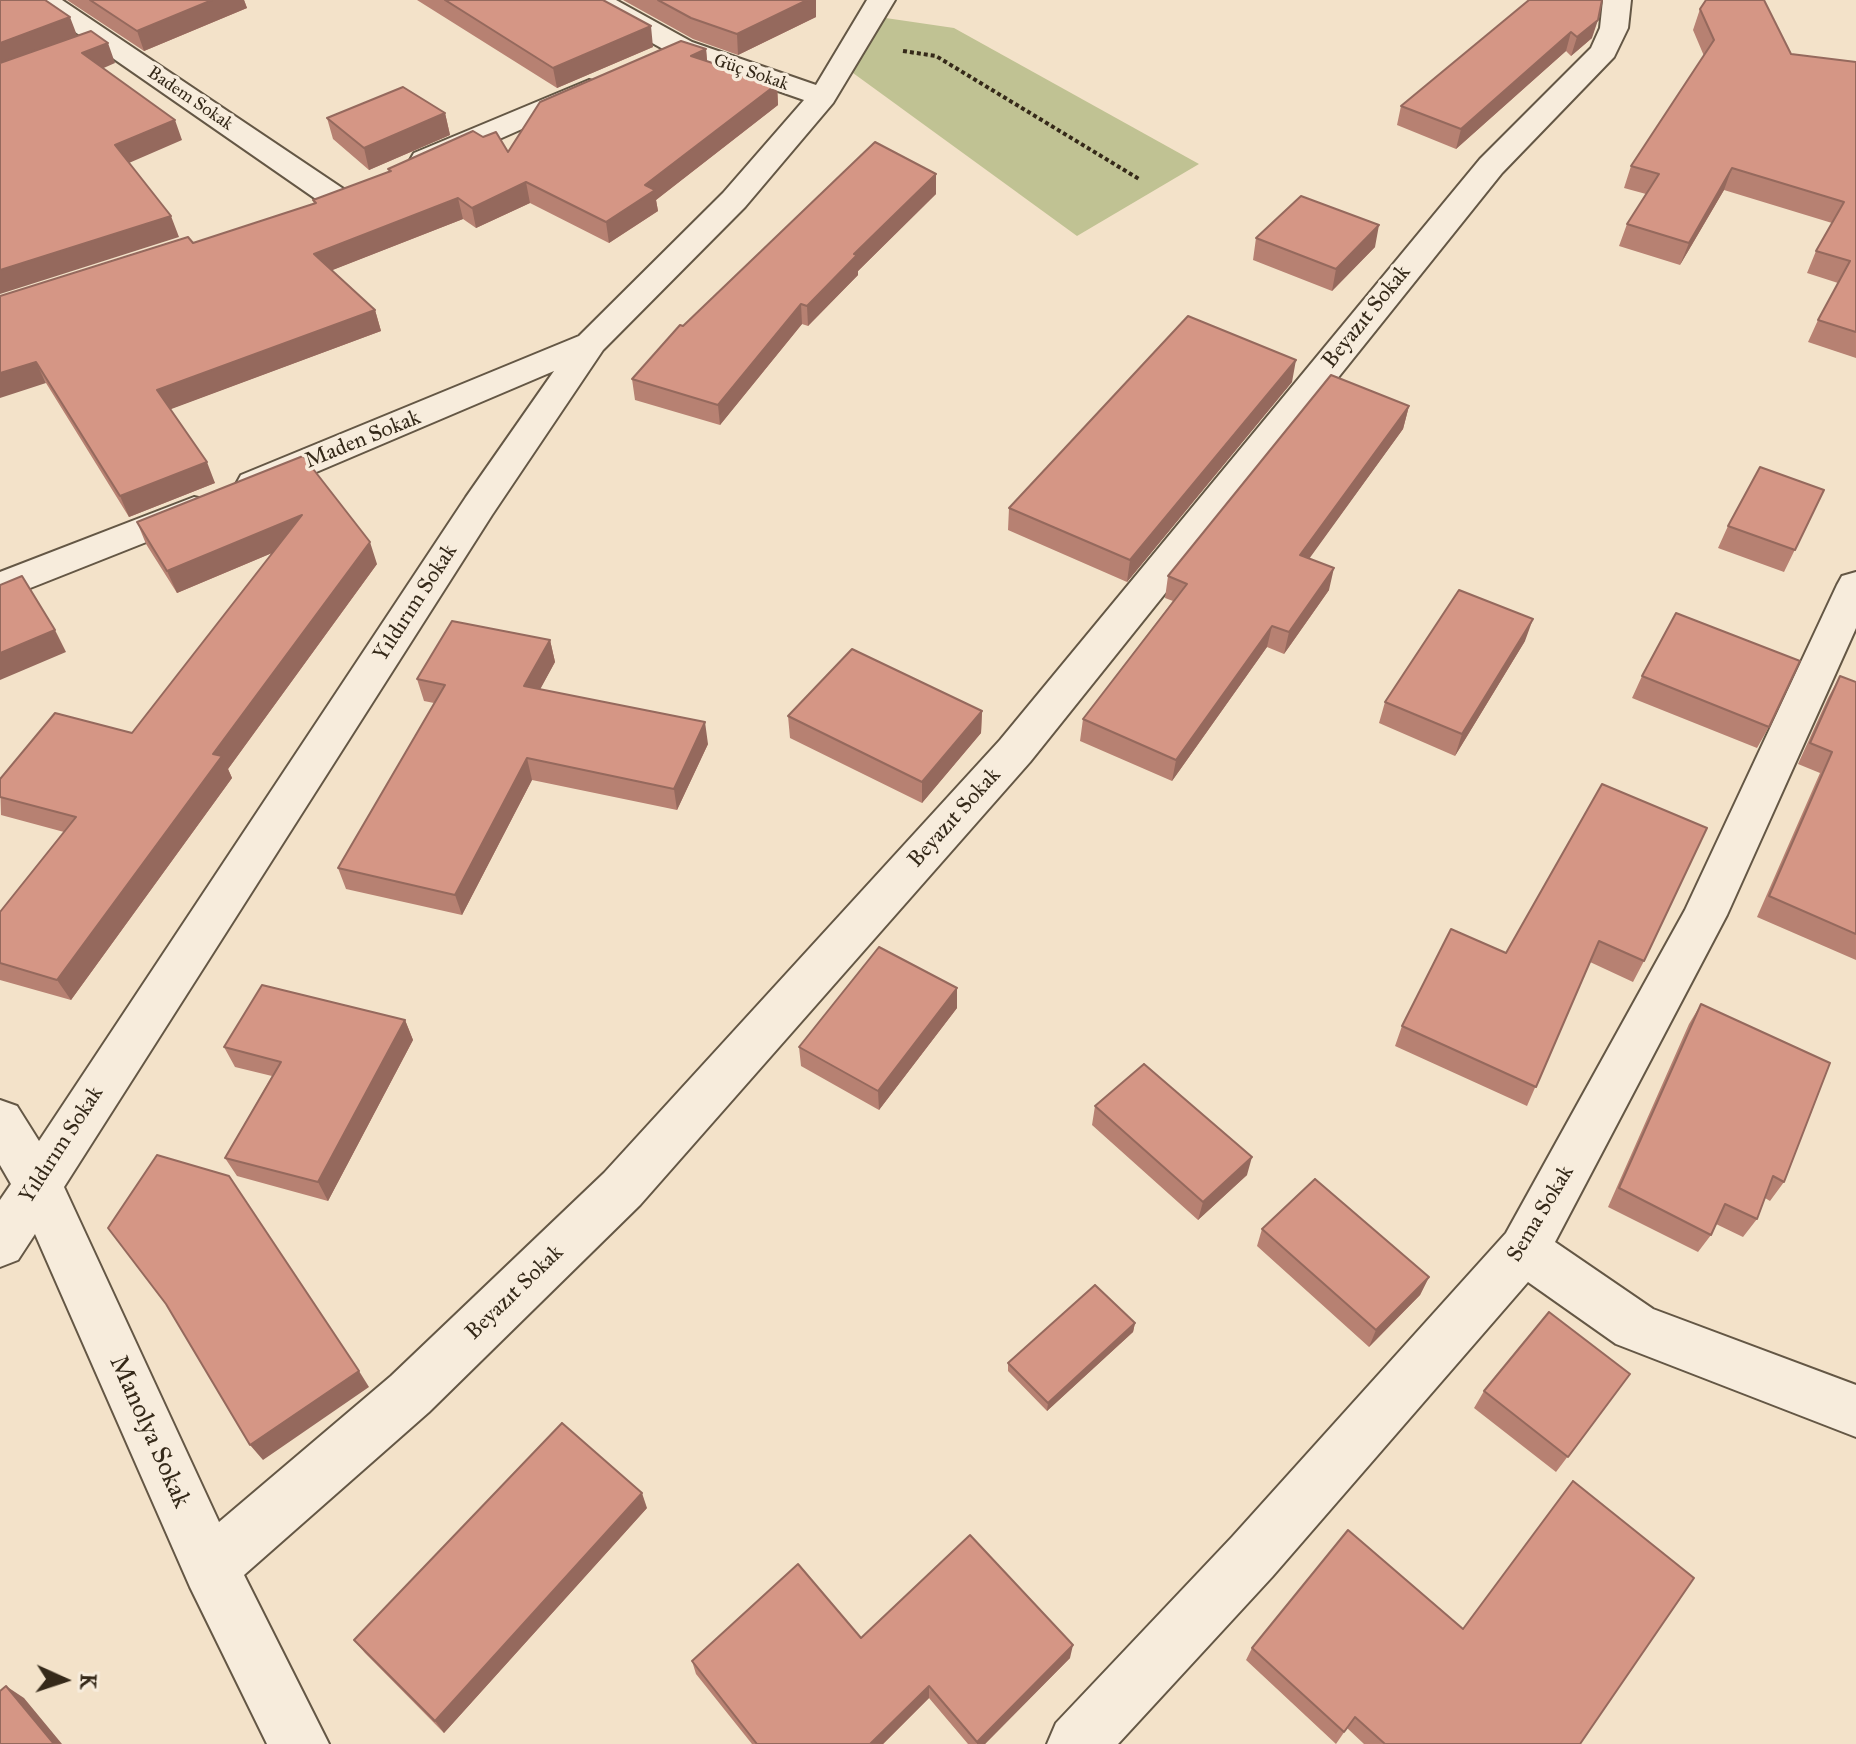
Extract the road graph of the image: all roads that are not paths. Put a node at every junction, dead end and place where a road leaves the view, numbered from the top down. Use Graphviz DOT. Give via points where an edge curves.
graph roads {
  1 [pos="43,0"];
  2 [pos="596,0"];
  3 [pos="881,0"];
  4 [pos="1617,0"];
  5 [pos="682,48"];
  6 [pos="653,61"];
  7 [pos="610,80"];
  8 [pos="823,97"];
  9 [pos="394,174"];
  10 [pos="365,186"];
  11 [pos="591,343"];
  12 [pos="0,587"];
  13 [pos="1853,599"];
  14 [pos="0,1121"];
  15 [pos="37,1182"];
  16 [pos="0,1244"];
  17 [pos="1524,1250"];
  18 [pos="1856,1411"];
  19 [pos="210,1567"];
  20 [pos="285,1737"];
  21 [pos="1077,1744"];
  1 -- 10 [label="street, Badem Sokak" via="322,203"];
  2 -- 5 [label="street, Güç Sokak"];
  3 -- 8 [label="street, Yıldırım Sokak"];
  4 -- 19 [label="street, Beyazıt Sokak" via="1614,28 1604,51 1491,166 1015,751 654,1154 410,1394"];
  5 -- 6 [label="street"];
  5 -- 8 [label="street, Güç Sokak"];
  7 -- 9 [label="street"];
  8 -- 11 [label="street, Yıldırım Sokak" via="734,200"];
  11 -- 12 [label="street, Maden Sokak"];
  11 -- 15 [label="street, Yıldırım Sokak"];
  13 -- 17 [label="street, Sema Sokak" via="1705,915"];
  14 -- 15 [label="street, Manolya Sokak"];
  15 -- 16 [label="street, Yıldırım Sokak"];
  15 -- 19 [label="street, Manolya Sokak"];
  17 -- 18 [label="street" via="1635,1327"];
  17 -- 21 [label="street, Sema Sokak" via="1252,1557"];
  19 -- 20 [label="street, Manolya Sokak"];
}
